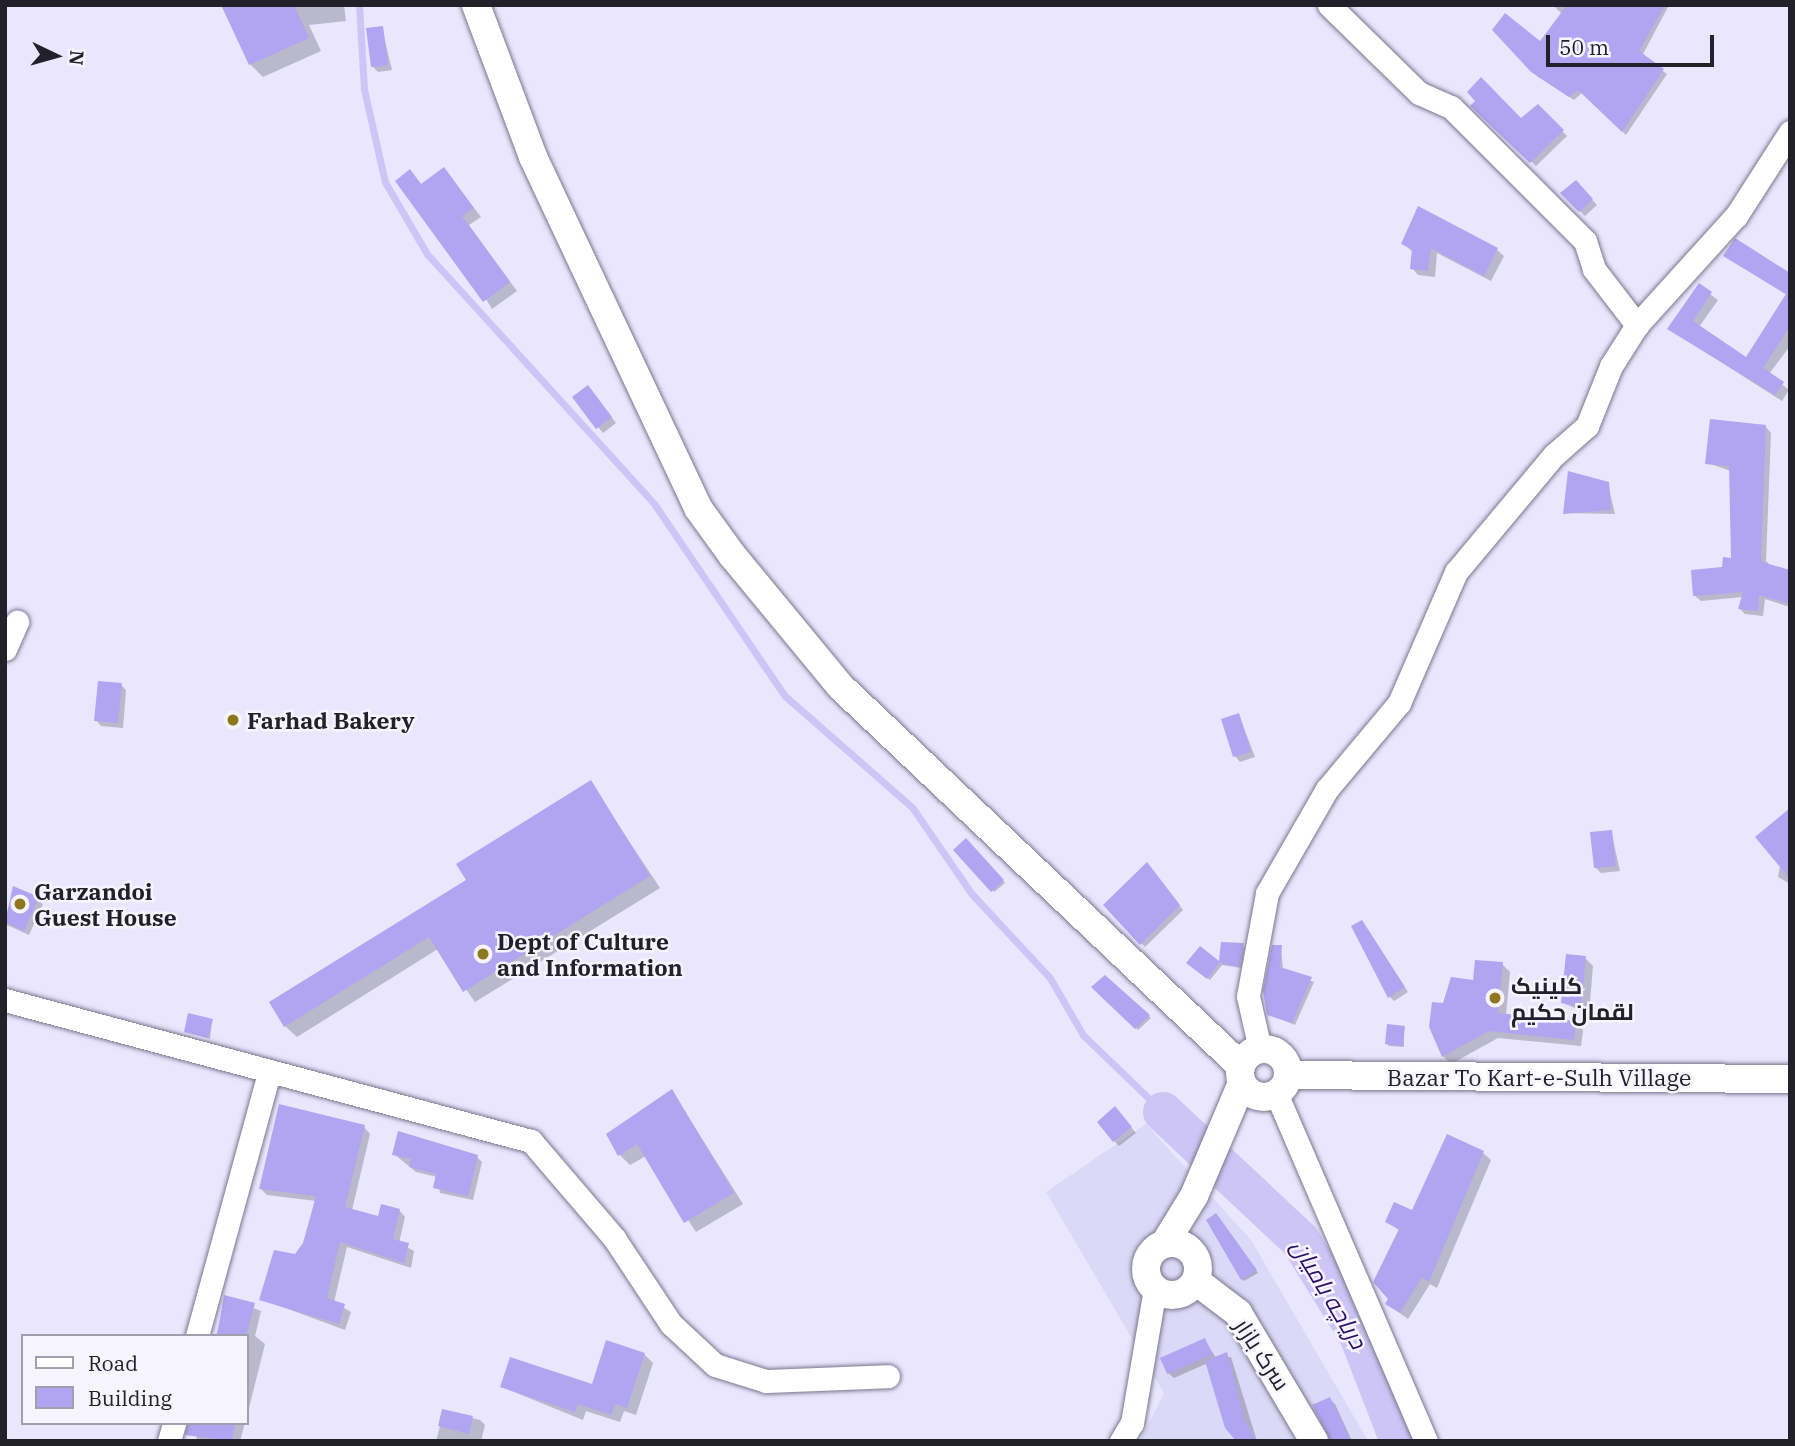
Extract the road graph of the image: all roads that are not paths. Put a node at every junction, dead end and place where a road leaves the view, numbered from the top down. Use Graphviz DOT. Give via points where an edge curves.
graph roads {
  1 [pos="476,5"];
  2 [pos="1329,5"];
  3 [pos="1790,132"];
  4 [pos="1637,325"];
  5 [pos="17,622"];
  6 [pos="5,649"];
  7 [pos="5,1000"];
  8 [pos="269,1072"];
  9 [pos="1261,1077"];
  10 [pos="1790,1079"];
  11 [pos="1175,1244"];
  12 [pos="1196,1281"];
  13 [pos="1155,1289"];
  14 [pos="198,1334"];
  15 [pos="888,1376"];
  16 [pos="1121,1441"];
  17 [pos="1314,1441"];
  18 [pos="1426,1441"];
  1 -- 9 [label="main road" via="533,157 698,508 718,536 841,687"];
  2 -- 4 [label="street" via="1419,93 1451,107 1585,242 1594,269"];
  3 -- 4 [label="street" via="1736,216"];
  4 -- 9 [label="street" via="1611,366 1587,426 1554,455 1456,572 1399,703 1327,789 1267,893 1248,996"];
  5 -- 6 [label="street"];
  7 -- 8 [label="street"];
  8 -- 14 [label="street"];
  8 -- 15 [label="street" via="531,1141 614,1238 671,1324 715,1365 766,1381"];
  9 -- 10 [label="main road, Bazar To Kart-e-Sulh Village"];
  9 -- 11 [label="main road" via="1232,1124 1201,1201"];
  9 -- 18 [label="street"];
  11 -- 12 [label="main road" via="1198,1265"];
  11 -- 13 [label="main road" via="1146,1263"];
  12 -- 13 [label="main road" via="1177,1295"];
  12 -- 17 [label="main road, سرک بازار" via="1238,1313"];
  13 -- 16 [label="street" via="1132,1423"];
}
